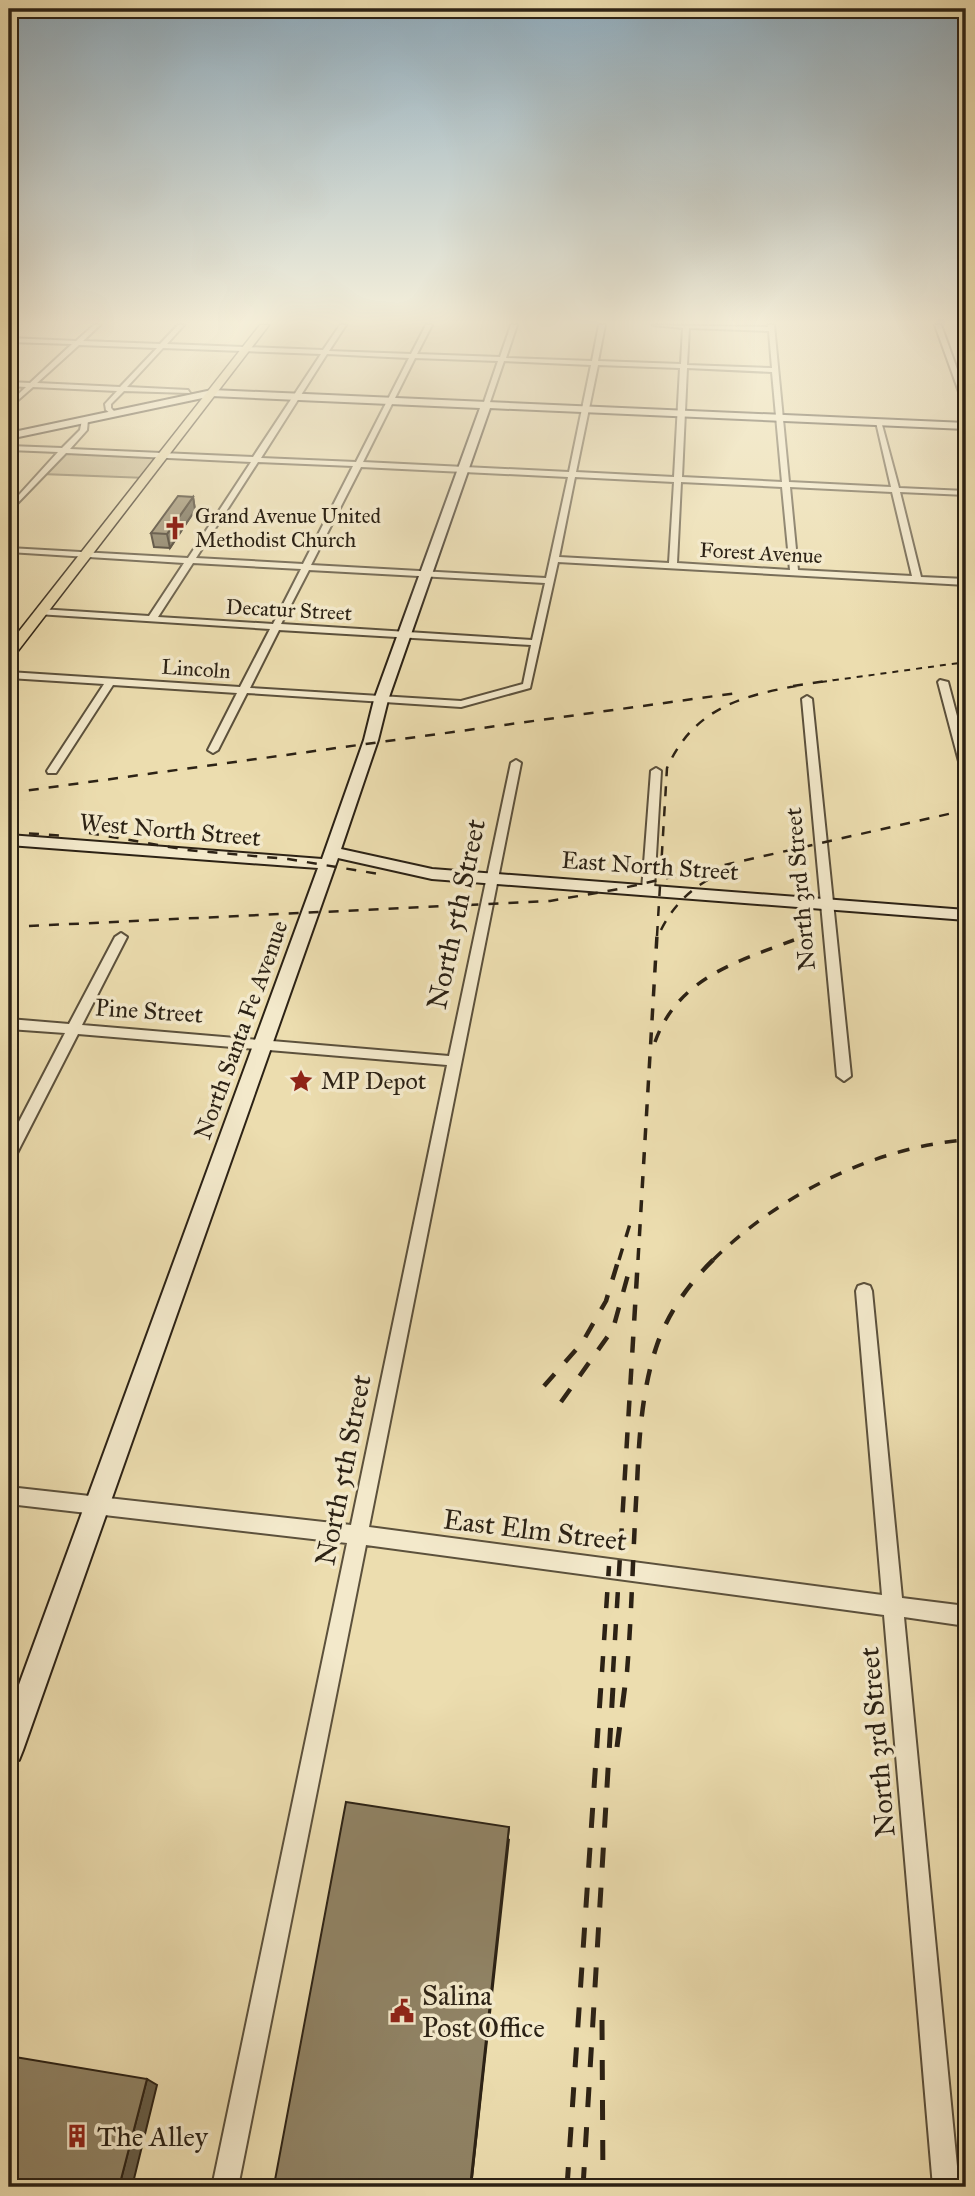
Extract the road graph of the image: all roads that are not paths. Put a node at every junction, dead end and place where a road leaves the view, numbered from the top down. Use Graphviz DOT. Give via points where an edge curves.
graph roads {
  1 [pos="49,427"];
  2 [pos="84,427"];
  3 [pos="186,427"];
  4 [pos="275,427"];
  5 [pos="377,427"];
  6 [pos="477,427"];
  7 [pos="582,427"];
  8 [pos="680,427"];
  9 [pos="781,427"];
  10 [pos="880,427"];
  11 [pos="9,436"];
  12 [pos="9,447"];
  13 [pos="64,450"];
  14 [pos="164,456"];
  15 [pos="254,460"];
  16 [pos="358,465"];
  17 [pos="461,470"];
  18 [pos="571,475"];
  19 [pos="677,479"];
  20 [pos="786,484"];
  21 [pos="895,490"];
  22 [pos="966,493"];
  23 [pos="9,510"];
  24 [pos="9,550"];
  25 [pos="85,554"];
  26 [pos="554,559"];
  27 [pos="190,561"];
  28 [pos="673,565"];
  29 [pos="306,567"];
  30 [pos="794,572"];
  31 [pos="425,574"];
  32 [pos="917,579"];
  33 [pos="549,581"];
  34 [pos="966,582"];
  35 [pos="40,612"];
  36 [pos="152,619"];
  37 [pos="276,626"];
  38 [pos="404,634"];
  39 [pos="536,643"];
  40 [pos="9,653"];
  41 [pos="9,675"];
  42 [pos="110,682"];
  43 [pos="943,682"];
  44 [pos="243,691"];
  45 [pos="807,699"];
  46 [pos="381,700"];
  47 [pos="213,750"];
  48 [pos="516,764"];
  49 [pos="966,769"];
  50 [pos="52,771"];
  51 [pos="656,771"];
  52 [pos="9,839"];
  53 [pos="329,858"];
  54 [pos="493,878"];
  55 [pos="648,891"];
  56 [pos="828,905"];
  57 [pos="966,915"];
  58 [pos="121,937"];
  59 [pos="9,1024"];
  60 [pos="73,1028"];
  61 [pos="261,1043"];
  62 [pos="454,1061"];
  63 [pos="844,1076"];
  64 [pos="9,1155"];
  65 [pos="864,1291"];
  66 [pos="9,1496"];
  67 [pos="95,1507"];
  68 [pos="358,1535"];
  69 [pos="893,1607"];
  70 [pos="966,1616"];
  71 [pos="9,1750"];
  72 [pos="225,2187"];
  73 [pos="946,2187"];
  1 -- 11 [label="main road"];
  2 -- 13 [label="street"];
  3 -- 14 [label="main road"];
  4 -- 15 [label="street"];
  5 -- 16 [label="street"];
  6 -- 17 [label="main road, North Santa Fe Avenue"];
  7 -- 18 [label="street"];
  8 -- 19 [label="street"];
  9 -- 20 [label="street"];
  10 -- 21 [label="street"];
  12 -- 13 [label="street"];
  13 -- 14 [label="street"];
  13 -- 23 [label="street"];
  14 -- 15 [label="street"];
  14 -- 25 [label="main road"];
  15 -- 16 [label="street"];
  15 -- 27 [label="street"];
  16 -- 17 [label="street"];
  16 -- 29 [label="street"];
  17 -- 18 [label="street"];
  17 -- 31 [label="main road, North Santa Fe Avenue"];
  18 -- 19 [label="street"];
  18 -- 26 [label="street"];
  19 -- 20 [label="street"];
  19 -- 28 [label="street"];
  20 -- 21 [label="street"];
  20 -- 30 [label="street"];
  21 -- 22 [label="street"];
  21 -- 32 [label="street"];
  24 -- 25 [label="street"];
  25 -- 27 [label="street"];
  25 -- 35 [label="main road"];
  26 -- 28 [label="street, Forest Avenue"];
  26 -- 33 [label="street"];
  27 -- 29 [label="street"];
  27 -- 36 [label="street"];
  28 -- 30 [label="street, Forest Avenue"];
  29 -- 31 [label="street"];
  29 -- 37 [label="street"];
  30 -- 32 [label="street, Forest Avenue"];
  31 -- 33 [label="street"];
  31 -- 38 [label="main road, North Santa Fe Avenue"];
  32 -- 34 [label="street, Forest Avenue"];
  33 -- 39 [label="street"];
  35 -- 36 [label="street, Decatur Street"];
  35 -- 40 [label="main road"];
  36 -- 37 [label="street, Decatur Street"];
  37 -- 38 [label="street, Decatur Street"];
  37 -- 44 [label="street"];
  38 -- 39 [label="street, Decatur Street"];
  38 -- 46 [label="main road, North Santa Fe Avenue"];
  39 -- 46 [label="street, Lincoln" via="527,686 461,704"];
  41 -- 42 [label="street, Lincoln"];
  42 -- 44 [label="street, Lincoln"];
  42 -- 50 [label="street"];
  43 -- 49 [label="street"];
  44 -- 46 [label="street, Lincoln"];
  44 -- 47 [label="street"];
  45 -- 56 [label="street, North 3rd Street"];
  46 -- 53 [label="main road, North Santa Fe Avenue"];
  48 -- 54 [label="street, North 5th Street"];
  51 -- 55 [label="street"];
  52 -- 53 [label="main road, West North Street"];
  53 -- 54 [label="main road, East North Street"];
  53 -- 61 [label="main road, North Santa Fe Avenue"];
  54 -- 55 [label="main road, East North Street"];
  54 -- 62 [label="street, North 5th Street"];
  55 -- 56 [label="main road, East North Street"];
  56 -- 57 [label="main road, East North Street"];
  56 -- 63 [label="street, North 3rd Street"];
  58 -- 60 [label="street"];
  59 -- 60 [label="street, Pine Street"];
  60 -- 61 [label="street, Pine Street"];
  60 -- 64 [label="street"];
  61 -- 62 [label="street, Pine Street"];
  61 -- 67 [label="main road, North Santa Fe Avenue"];
  62 -- 68 [label="street, North 5th Street"];
  65 -- 69 [label="street, North 3rd Street"];
  66 -- 67 [label="street, East Elm Street"];
  67 -- 68 [label="street, East Elm Street"];
  67 -- 71 [label="main road, North Santa Fe Avenue"];
  68 -- 69 [label="street, East Elm Street"];
  68 -- 72 [label="street, North 5th Street"];
  69 -- 70 [label="street, East Elm Street"];
  69 -- 73 [label="street, North 3rd Street"];
}
